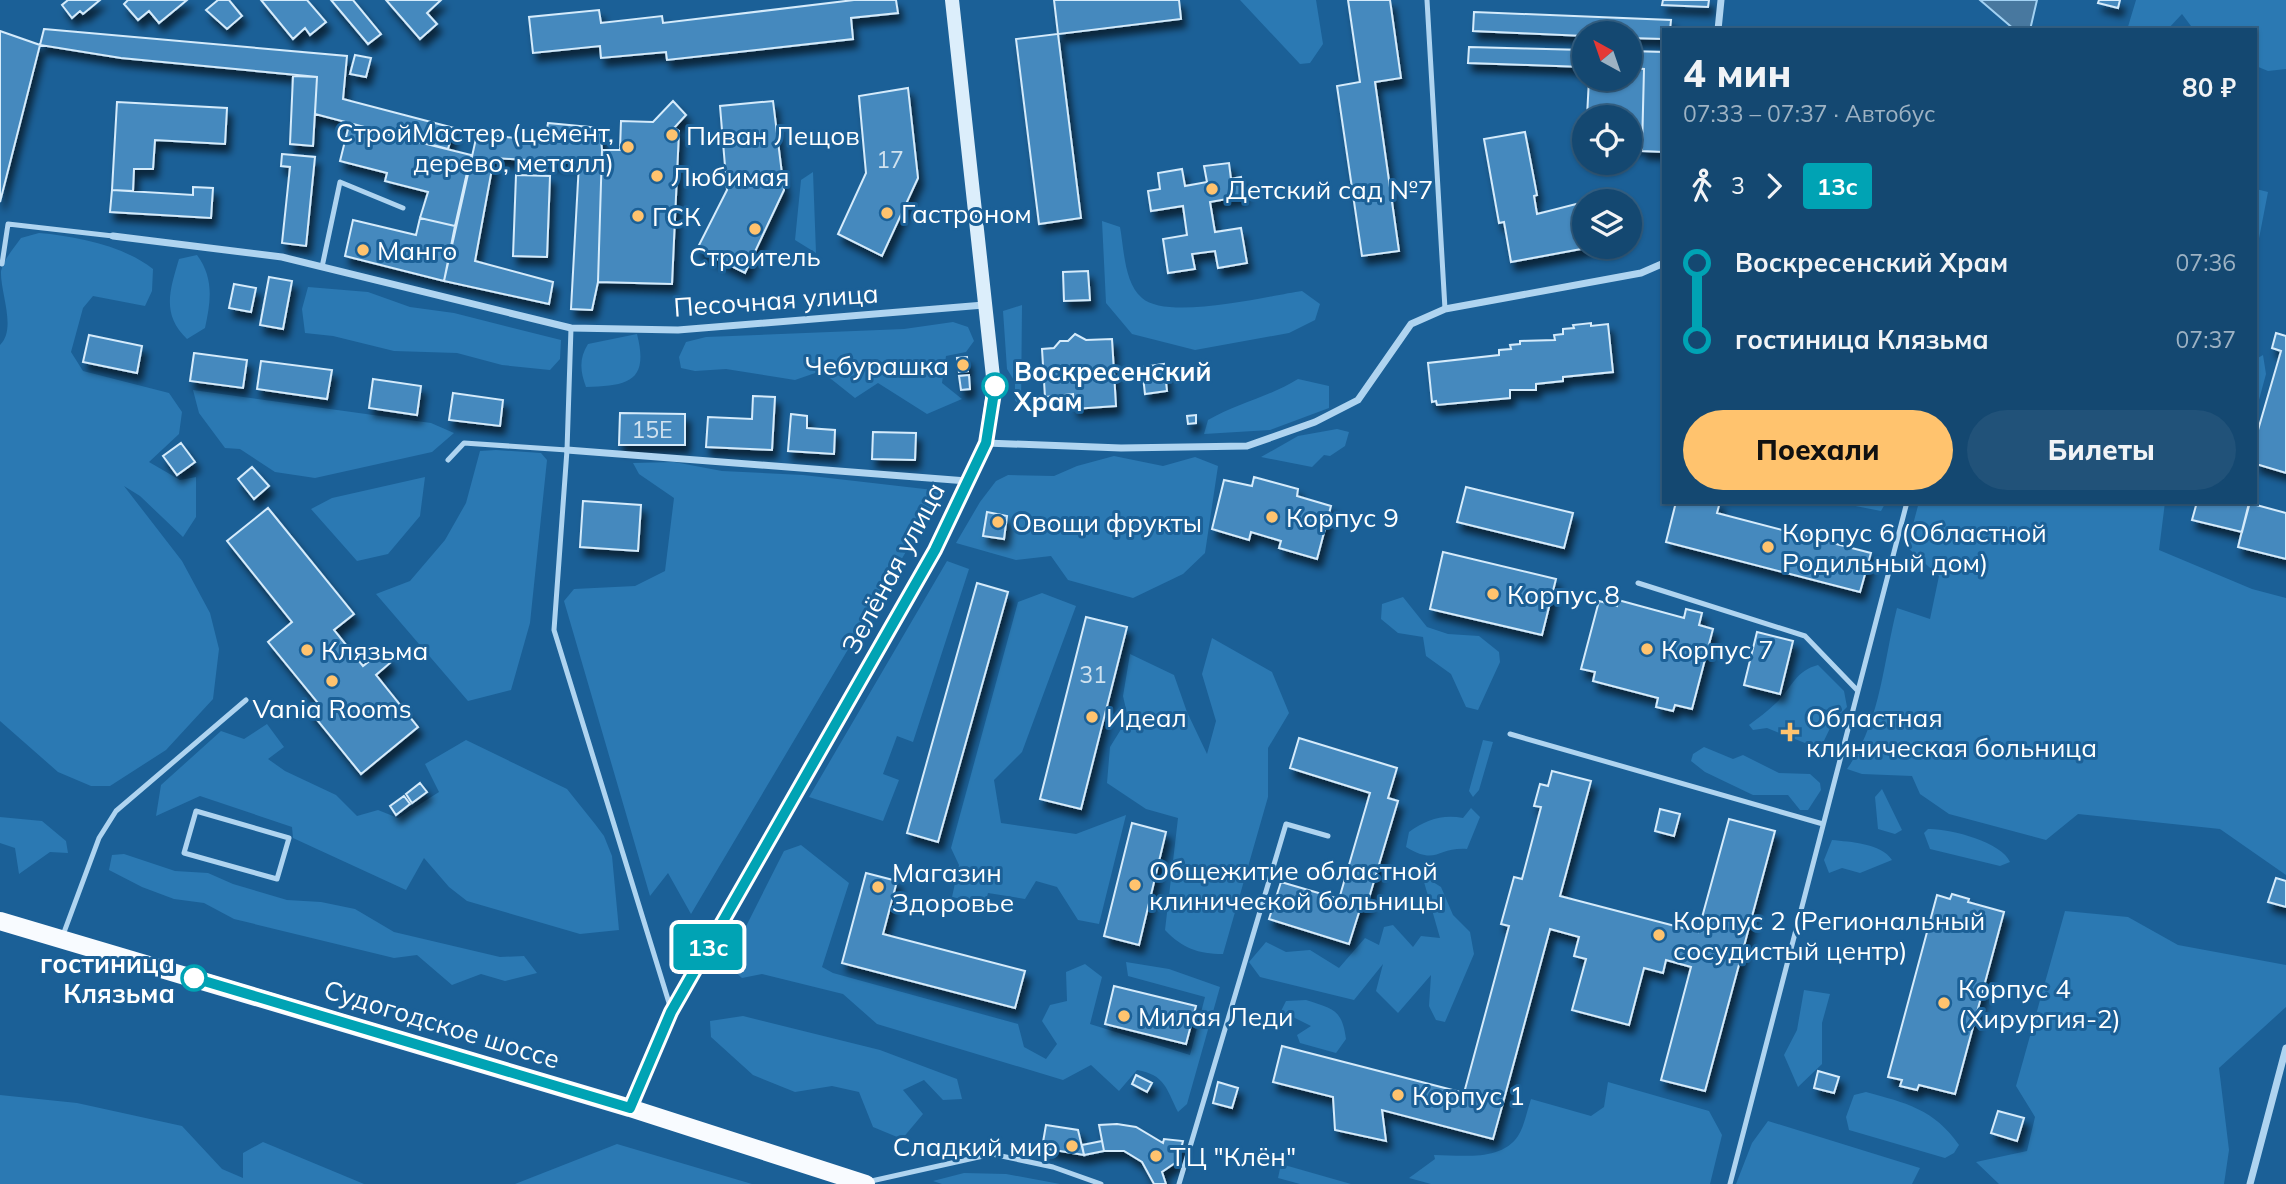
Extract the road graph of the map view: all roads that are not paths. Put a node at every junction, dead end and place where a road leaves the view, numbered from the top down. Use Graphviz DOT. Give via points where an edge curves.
graph roads {
  1 [pos="952,0"];
  2 [pos="1427,0"];
  3 [pos="1721,0"];
  4 [pos="1718,28"];
  5 [pos="403,208"];
  6 [pos="113,236"];
  7 [pos="2,264"];
  8 [pos="1662,264"];
  9 [pos="322,267"];
  10 [pos="984,305"];
  11 [pos="1446,309"];
  12 [pos="571,328"];
  13 [pos="986,443"];
  14 [pos="567,450"];
  15 [pos="449,460"];
  16 [pos="967,481"];
  17 [pos="1906,504"];
  18 [pos="1638,583"];
  19 [pos="1857,690"];
  20 [pos="246,700"];
  21 [pos="1510,734"];
  22 [pos="1822,824"];
  23 [pos="1328,836"];
  24 [pos="184,853"];
  25 [pos="0,921"];
  26 [pos="62,938"];
  27 [pos="671,1012"];
  28 [pos="2286,1048"];
  29 [pos="630,1108"];
  30 [pos="864,1183"];
  31 [pos="1101,1184"];
  32 [pos="1179,1184"];
  33 [pos="1730,1184"];
  34 [pos="2250,1184"];
  1 -- 10 [label="street, Зелёная улица"];
  2 -- 11 [label="lane"];
  3 -- 4 [label="street"];
  5 -- 9 [label="lane" via="340,182"];
  6 -- 7 [label="lane" via="8,224"];
  6 -- 9 [label="street, Песочная улица" via="222,248"];
  8 -- 11 [label="street" via="1641,273"];
  9 -- 12 [label="street, Песочная улица"];
  10 -- 12 [label="street, Песочная улица" via="678,330"];
  10 -- 13 [label="street, Зелёная улица" via="995,386"];
  11 -- 13 [label="street" via="1411,324 1358,400 1315,422 1247,446 1121,449"];
  12 -- 14 [label="lane"];
  13 -- 16 [label="street, Зелёная улица"];
  14 -- 15 [label="lane" via="464,443"];
  14 -- 16 [label="street"];
  14 -- 27 [label="lane" via="554,629"];
  16 -- 27 [label="street, Зелёная улица" via="935,550"];
  17 -- 19 [label="lane"];
  18 -- 19 [label="lane" via="1805,636"];
  19 -- 22 [label="lane"];
  20 -- 26 [label="lane" via="116,811 99,838"];
  21 -- 22 [label="lane"];
  22 -- 33 [label="lane"];
  23 -- 32 [label="lane" via="1286,824"];
  24 -- 24 [label="lane" via="196,811 289,838 277,879"];
  25 -- 26 [label="main road, Судогодское шоссе"];
  26 -- 29 [label="main road, Судогодское шоссе"];
  27 -- 29 [label="street, Зелёная улица"];
  28 -- 34 [label="street"];
  29 -- 30 [label="main road, Судогодское шоссе"];
  30 -- 31 [label="lane" via="992,1154 1053,1167"];
}
